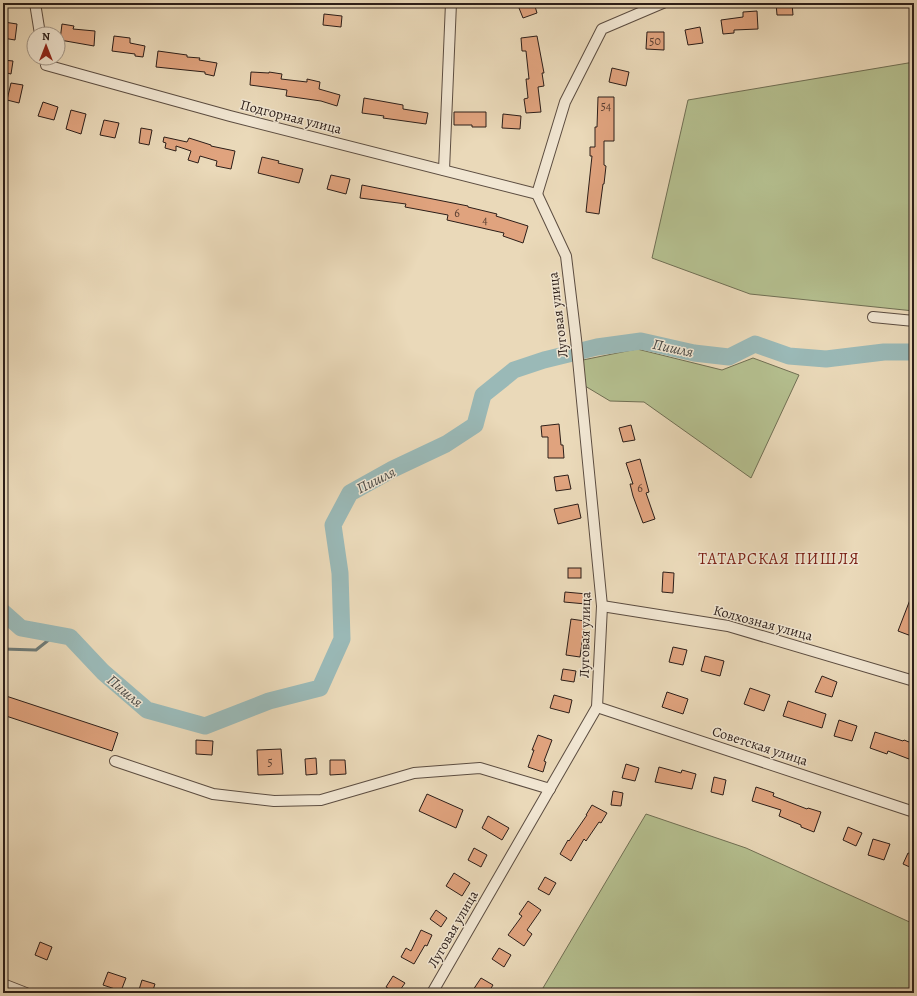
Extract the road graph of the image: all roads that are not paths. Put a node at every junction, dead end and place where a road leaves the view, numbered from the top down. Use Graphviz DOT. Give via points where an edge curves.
graph roads {
  1 [pos="35,3"];
  2 [pos="451,3"];
  3 [pos="663,3"];
  4 [pos="39,26"];
  5 [pos="50,66"];
  6 [pos="444,170"];
  7 [pos="537,194"];
  8 [pos="873,317"];
  9 [pos="914,321"];
  10 [pos="602,606"];
  11 [pos="914,681"];
  12 [pos="597,707"];
  13 [pos="115,761"];
  14 [pos="550,789"];
  15 [pos="914,812"];
  16 [pos="3,984"];
  17 [pos="26,993"];
  18 [pos="432,993"];
  1 -- 4 [label="street"];
  2 -- 6 [label="street"];
  3 -- 7 [label="street" via="602,29 565,102"];
  5 -- 6 [label="street, Подгорная улица" via="230,116"];
  6 -- 7 [label="street, Подгорная улица"];
  7 -- 10 [label="street, Луговая улица" via="566,256"];
  8 -- 9 [label="street"];
  10 -- 11 [label="street, Колхозная улица" via="728,626"];
  10 -- 12 [label="street, Луговая улица"];
  12 -- 14 [label="street, Луговая улица"];
  12 -- 15 [label="street, Советская улица"];
  13 -- 14 [label="street" via="213,794 274,801 322,800 414,773 480,768"];
  14 -- 18 [label="street, Луговая улица"];
  16 -- 17 [label="street"];
}
